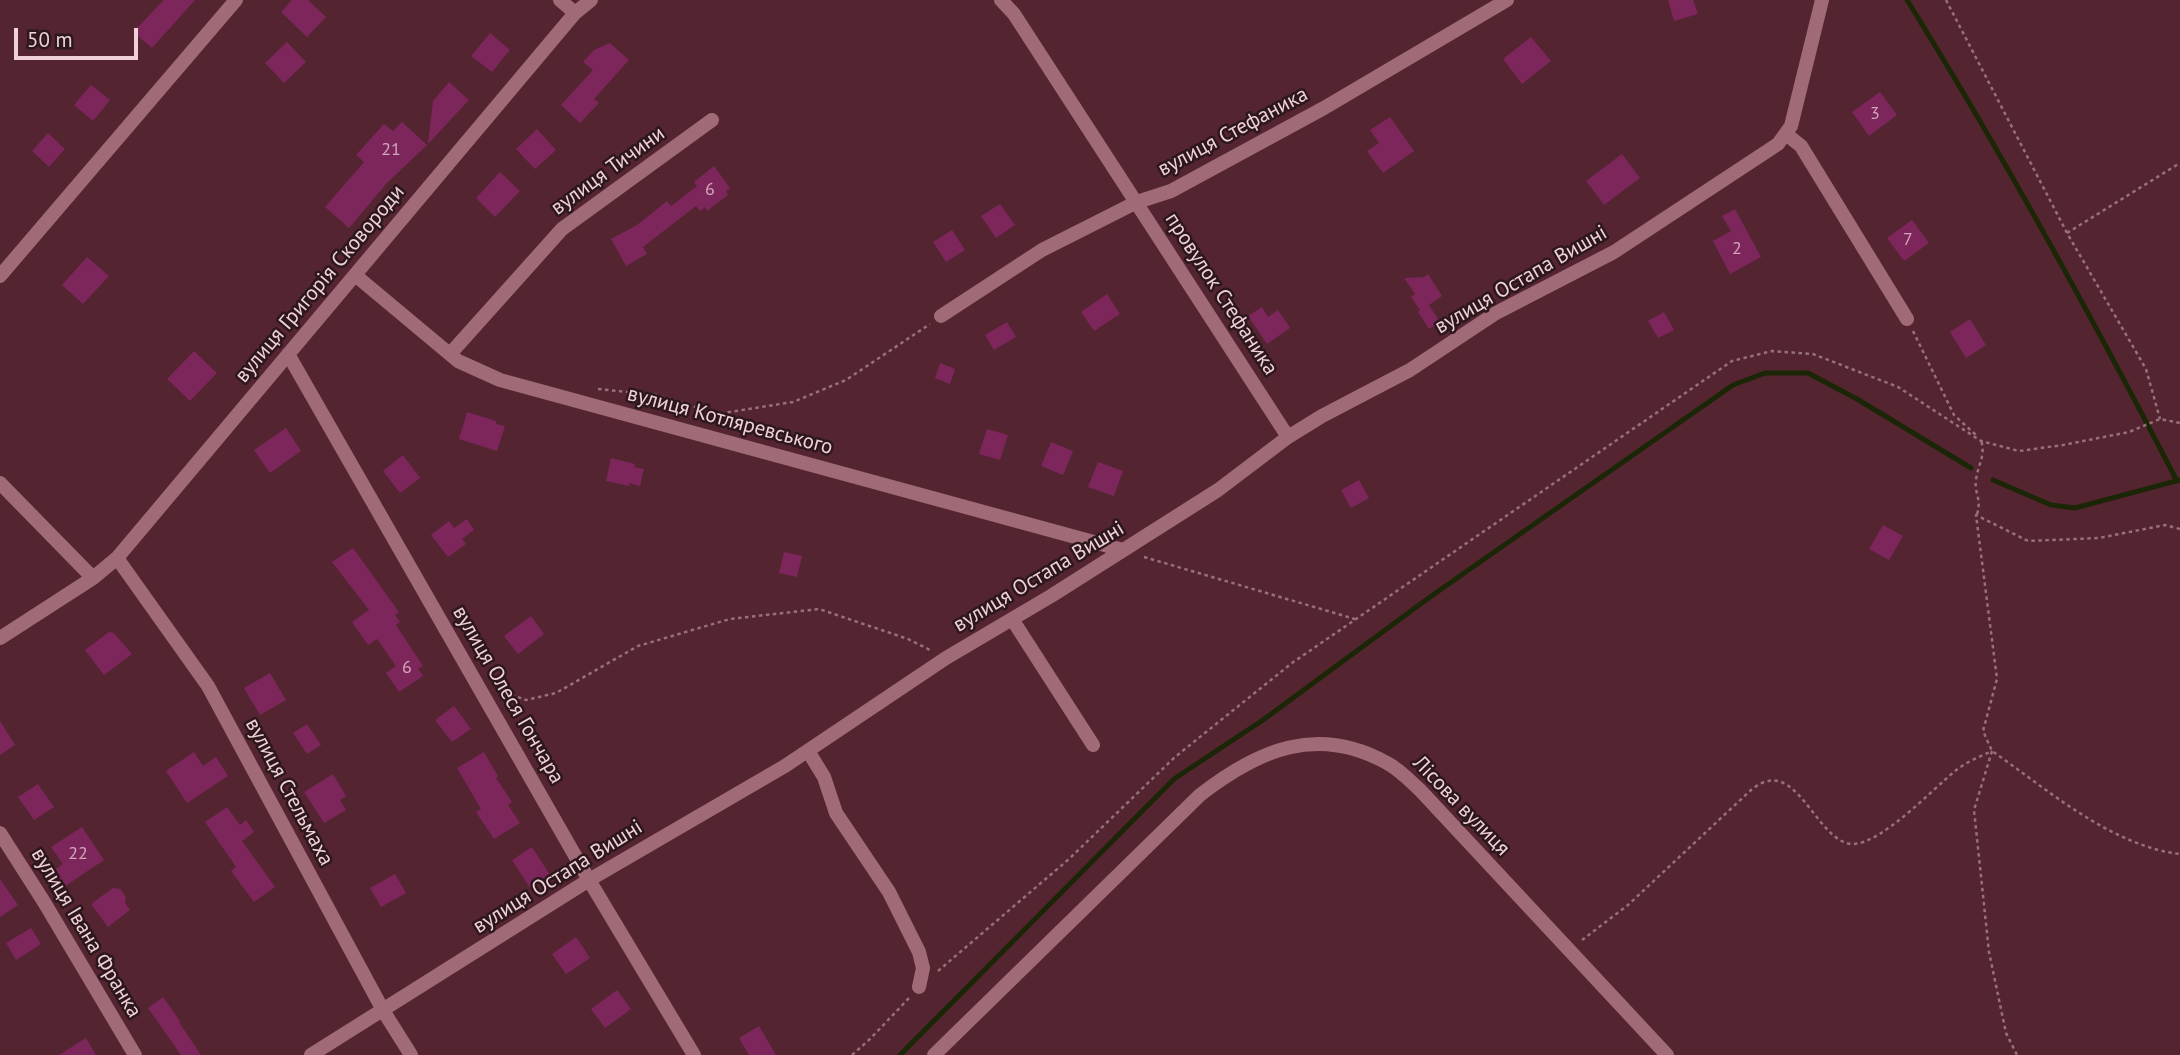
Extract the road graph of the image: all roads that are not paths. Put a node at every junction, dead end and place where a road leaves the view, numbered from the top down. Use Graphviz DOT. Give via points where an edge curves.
graph roads {
  1 [pos="236,0"];
  2 [pos="560,0"];
  3 [pos="591,0"];
  4 [pos="1002,0"];
  5 [pos="1507,0"];
  6 [pos="1822,0"];
  7 [pos="575,13"];
  8 [pos="712,120"];
  9 [pos="1786,134"];
  10 [pos="1137,202"];
  11 [pos="355,275"];
  12 [pos="0,276"];
  13 [pos="941,316"];
  14 [pos="1907,319"];
  15 [pos="288,354"];
  16 [pos="450,355"];
  17 [pos="1288,437"];
  18 [pos="0,483"];
  19 [pos="1123,551"];
  20 [pos="117,558"];
  21 [pos="93,578"];
  22 [pos="1012,619"];
  23 [pos="0,638"];
  24 [pos="1093,745"];
  25 [pos="808,751"];
  26 [pos="0,833"];
  27 [pos="589,880"];
  28 [pos="919,987"];
  29 [pos="384,1012"];
  30 [pos="135,1055"];
  31 [pos="311,1055"];
  32 [pos="411,1055"];
  33 [pos="694,1055"];
  34 [pos="934,1055"];
  35 [pos="1667,1055"];
  1 -- 12 [label="street"];
  2 -- 7 [label="street"];
  3 -- 7 [label="street"];
  4 -- 10 [label="street, провулок Стефаника"];
  5 -- 10 [label="street, вулиця Стефаника" via="1313,115 1171,191"];
  6 -- 9 [label="street"];
  7 -- 11 [label="street, вулиця Григорія Сковороди"];
  8 -- 16 [label="street, вулиця Тичини" via="562,229"];
  9 -- 14 [label="street" via="1801,146"];
  9 -- 17 [label="street, вулиця Остапа Вишні" via="1778,144 1614,252 1496,313 1410,370"];
  10 -- 13 [label="street, вулиця Стефаника" via="1042,250"];
  10 -- 17 [label="street, провулок Стефаника"];
  11 -- 15 [label="street, вулиця Григорія Сковороди"];
  11 -- 16 [label="street, вулиця Котляревського"];
  15 -- 20 [label="street, вулиця Григорія Сковороди"];
  15 -- 27 [label="street, вулиця Олеся Гончара"];
  16 -- 19 [label="street, вулиця Котляревського" via="500,380"];
  17 -- 19 [label="street, вулиця Остапа Вишні" via="1218,490"];
  18 -- 21 [label="street"];
  19 -- 22 [label="street, вулиця Остапа Вишні"];
  20 -- 21 [label="street, вулиця Григорія Сковороди"];
  20 -- 29 [label="street, вулиця Стельмаха" via="208,686"];
  21 -- 23 [label="street, вулиця Григорія Сковороди"];
  22 -- 24 [label="street"];
  22 -- 25 [label="street, вулиця Остапа Вишні"];
  25 -- 27 [label="street, вулиця Остапа Вишні"];
  25 -- 28 [label="street" via="824,777 836,813 889,892 919,952 923,968"];
  26 -- 30 [label="street, вулиця Івана Франка"];
  27 -- 29 [label="street, вулиця Остапа Вишні"];
  27 -- 33 [label="street, вулиця Олеся Гончара"];
  29 -- 31 [label="street, вулиця Остапа Вишні"];
  29 -- 32 [label="street, вулиця Стельмаха"];
  34 -- 35 [label="street, Лісова вулиця" via="1200,795 1261,756 1299,745 1330,743 1390,764 1420,790"];
}
